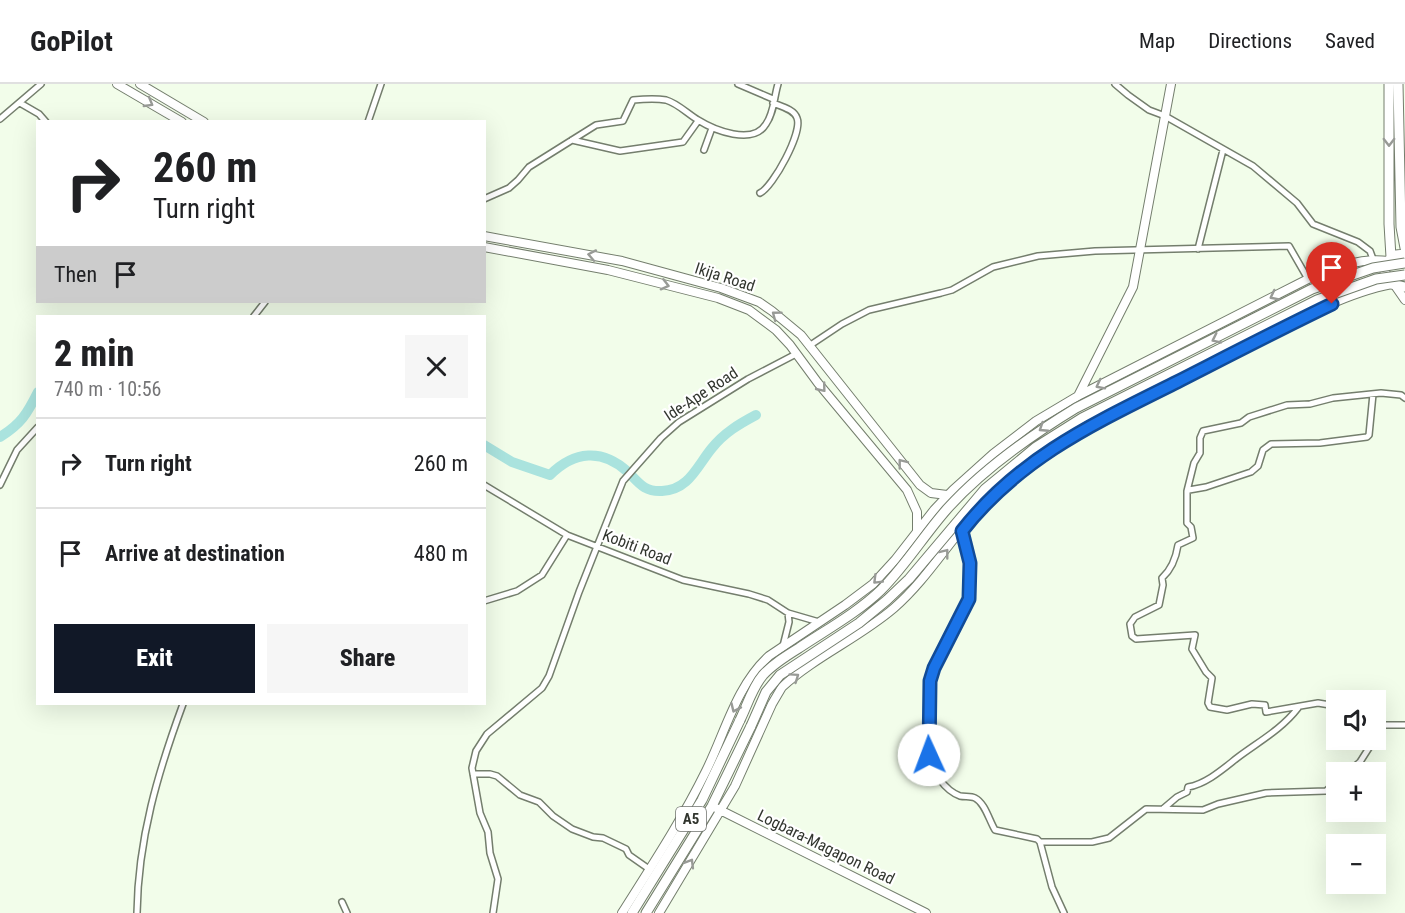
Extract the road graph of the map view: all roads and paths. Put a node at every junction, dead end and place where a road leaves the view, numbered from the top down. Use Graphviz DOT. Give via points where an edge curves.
graph roads {
  1 [pos="40,84"];
  2 [pos="117,84"];
  3 [pos="140,84"];
  4 [pos="381,84"];
  5 [pos="738,84"];
  6 [pos="778,84"];
  7 [pos="1115,84"];
  8 [pos="1171,84"];
  9 [pos="1389,84"];
  10 [pos="1398,84"];
  11 [pos="773,101"];
  12 [pos="20,103"];
  13 [pos="1165,116"];
  14 [pos="0,118"];
  15 [pos="44,120"];
  16 [pos="179,120"];
  17 [pos="201,120"];
  18 [pos="369,120"];
  19 [pos="698,121"];
  20 [pos="711,128"];
  21 [pos="572,140"];
  22 [pos="704,150"];
  23 [pos="1223,150"];
  24 [pos="760,193"];
  25 [pos="486,198"];
  26 [pos="486,236"];
  27 [pos="486,247"];
  28 [pos="1405,248"];
  29 [pos="1197,249"];
  30 [pos="1140,250"];
  31 [pos="1405,254"];
  32 [pos="1373,259"];
  33 [pos="1390,259"];
  34 [pos="1405,263"];
  35 [pos="1405,275"];
  36 [pos="1308,279"];
  37 [pos="1398,286"];
  38 [pos="1405,300"];
  39 [pos="264,303"];
  40 [pos="255,315"];
  41 [pos="810,346"];
  42 [pos="796,354"];
  43 [pos="1373,394"];
  44 [pos="1078,396"];
  45 [pos="1405,398"];
  46 [pos="36,429"];
  47 [pos="0,485"];
  48 [pos="486,486"];
  49 [pos="1189,490"];
  50 [pos="947,495"];
  51 [pos="962,531"];
  52 [pos="917,532"];
  53 [pos="567,535"];
  54 [pos="598,546"];
  55 [pos="895,560"];
  56 [pos="920,582"];
  57 [pos="486,600"];
  58 [pos="788,613"];
  59 [pos="819,622"];
  60 [pos="783,646"];
  61 [pos="1326,704"];
  62 [pos="183,705"];
  63 [pos="1298,708"];
  64 [pos="1386,724"];
  65 [pos="1405,725"];
  66 [pos="473,774"];
  67 [pos="1326,791"];
  68 [pos="698,797"];
  69 [pos="717,808"];
  70 [pos="1164,808"];
  71 [pos="1040,842"];
  72 [pos="649,869"];
  73 [pos="1053,880"];
  74 [pos="1052,887"];
  75 [pos="342,902"];
  76 [pos="137,913"];
  77 [pos="347,913"];
  78 [pos="493,913"];
  79 [pos="622,913"];
  80 [pos="632,913"];
  81 [pos="646,913"];
  82 [pos="659,913"];
  83 [pos="926,913"];
  84 [pos="1064,913"];
  1 -- 12 [label="street"];
  2 -- 16 [label="street, one-way"];
  3 -- 17 [label="street"];
  4 -- 18 [label="street"];
  5 -- 11 [label="street"];
  6 -- 11 [label="street"];
  7 -- 13 [label="street" via="1143,106"];
  8 -- 13 [label="street"];
  9 -- 33 [label="highway, one-way"];
  10 -- 28 [label="highway" via="1401,227"];
  11 -- 20 [label="street" via="760,131 742,135"];
  11 -- 24 [label="street" via="792,111 798,125 780,170"];
  12 -- 14 [label="street"];
  12 -- 15 [label="street"];
  13 -- 23 [label="street"];
  13 -- 30 [label="street"];
  19 -- 20 [label="street"];
  19 -- 21 [label="street" via="683,142 652,148 620,151"];
  19 -- 21 [label="street" via="668,100 636,100 630,103 623,122 596,125"];
  20 -- 22 [label="street"];
  21 -- 25 [label="street" via="529,167 509,188"];
  23 -- 29 [label="street"];
  23 -- 32 [label="street" via="1253,166 1279,187 1313,224 1358,242 1370,251"];
  41 -- 26 [label="street, Ikija Road, one-way" via="772,311 743,295 622,261"];
  27 -- 42 [label="street, Ikija Road, one-way" via="608,270 735,303 776,330"];
  29 -- 30 [label="street"];
  29 -- 36 [label="street" via="1289,246"];
  30 -- 41 [label="street" via="1038,256 993,267 952,290 869,309"];
  30 -- 44 [label="street" via="1130,293"];
  31 -- 33 [label="highway"];
  32 -- 33 [label="street"];
  32 -- 36 [label="street"];
  33 -- 37 [label="highway" via="1386,276"];
  34 -- 68 [label="highway, A5, one-way, bridge" via="1373,267 1312,289 1039,430 960,495 879,591 760,678"];
  35 -- 69 [label="highway, A5, bridge" via="1376,279 1317,300 1082,418 1046,440 977,497 887,600 780,675 766,692"];
  36 -- 44 [label="street, one-way"];
  37 -- 38 [label="main road"];
  37 -- 51 [label="street" via="1352,296 1293,322 1087,427 1013,479 986,502"];
  39 -- 40 [label="street"];
  50 -- 41 [label="street, Ikija Road, one-way" via="932,493 920,485"];
  42 -- 52 [label="street, Ikija Road, one-way" via="907,490 917,512"];
  42 -- 54 [label="street, Ide-Ape Road" via="679,422 623,481"];
  43 -- 45 [label="street"];
  43 -- 49 [label="street" via="1287,405 1241,423 1203,431"];
  43 -- 49 [label="street" via="1367,437 1271,444 1263,450 1258,466 1251,472"];
  44 -- 50 [label="street" via="1012,438"];
  46 -- 47 [label="street" via="17,450"];
  48 -- 53 [label="street, Kobiti Road"];
  49 -- 63 [label="street" via="1187,523 1192,538 1178,545 1176,558 1162,578 1160,603 1131,620 1132,636 1142,639 1195,635 1192,649 1212,678 1210,707 1227,710 1265,705 1266,712"];
  50 -- 52 [label="street"];
  56 -- 51 [label="street, one-way"];
  51 -- 71 [label="street" via="970,563 969,599 930,681 931,766 955,793 975,798 986,808 995,830 1037,838"];
  52 -- 55 [label="street"];
  53 -- 54 [label="street, Kobiti Road"];
  53 -- 57 [label="street" via="542,575 517,591"];
  54 -- 58 [label="street, Kobiti Road" via="683,579 768,600"];
  54 -- 66 [label="street, Ide-Ape Road" via="549,676 542,688 487,734 476,751"];
  55 -- 56 [label="street"];
  55 -- 59 [label="street, one-way" via="873,584"];
  69 -- 56 [label="street, one-way" via="735,786 782,687 863,632"];
  58 -- 59 [label="street, Kobiti Road"];
  58 -- 60 [label="street"];
  59 -- 60 [label="street"];
  60 -- 68 [label="street, one-way" via="749,678"];
  61 -- 63 [label="street"];
  62 -- 76 [label="street" via="149,809 140,860"];
  63 -- 70 [label="street" via="1274,733 1196,786 1188,787 1187,792"];
  64 -- 65 [label="street"];
  66 -- 72 [label="street" via="497,777 520,795 539,802 573,829 626,849"];
  66 -- 78 [label="street" via="498,879"];
  67 -- 70 [label="street" via="1266,793 1193,812"];
  68 -- 72 [label="street"];
  68 -- 80 [label="highway, A5"];
  69 -- 81 [label="highway, A5"];
  82 -- 69 [label="street, one-way"];
  69 -- 83 [label="street, Logbara-Magapon Road"];
  70 -- 71 [label="street" via="1146,809 1109,838 1092,842"];
  71 -- 74 [label="street"];
  72 -- 79 [label="street"];
  73 -- 74 [label="street"];
  74 -- 84 [label="street"];
  75 -- 77 [label="street"];
}
